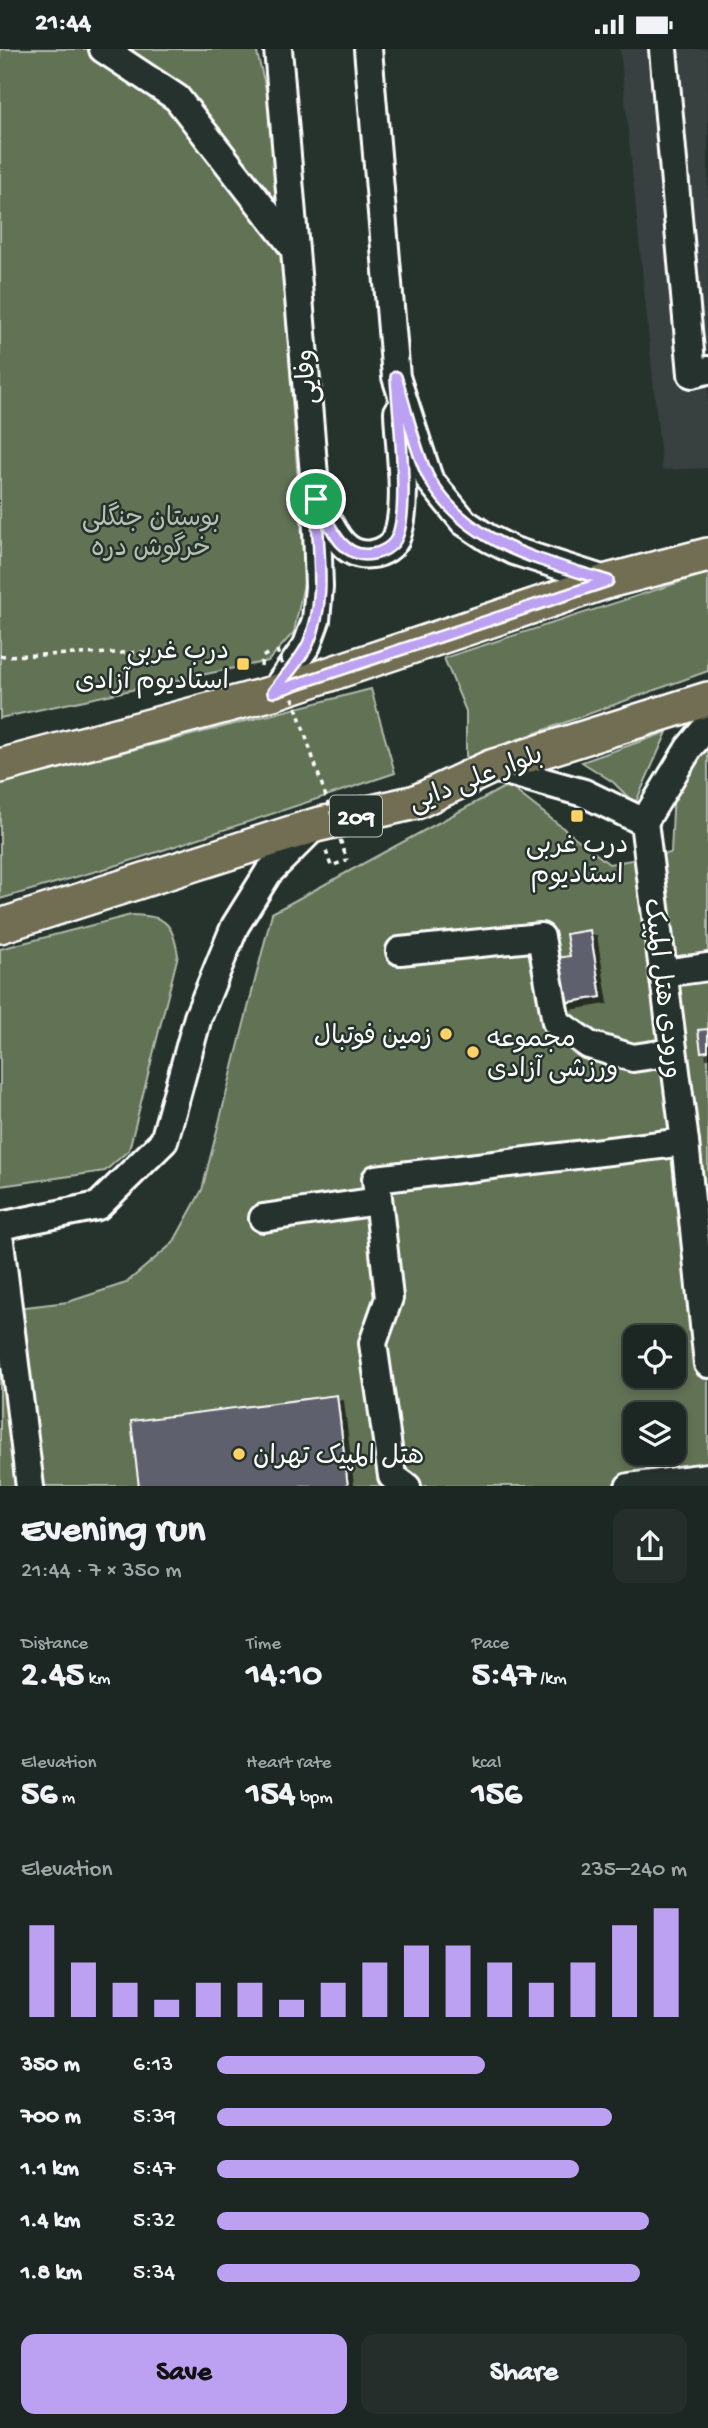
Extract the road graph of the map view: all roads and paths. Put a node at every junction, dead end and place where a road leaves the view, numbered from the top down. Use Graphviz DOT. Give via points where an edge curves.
graph roads {
  1 [pos="103,49"];
  2 [pos="278,49"];
  3 [pos="368,49"];
  4 [pos="663,49"];
  5 [pos="294,248"];
  6 [pos="708,370"];
  7 [pos="396,377"];
  8 [pos="316,499"];
  9 [pos="708,555"];
  10 [pos="608,581"];
  11 [pos="277,650"];
  12 [pos="157,652"];
  13 [pos="0,656"];
  14 [pos="273,692"];
  15 [pos="708,699"];
  16 [pos="708,725"];
  17 [pos="0,766"];
  18 [pos="491,767"];
  19 [pos="644,822"];
  20 [pos="316,825"];
  21 [pos="331,866"];
  22 [pos="0,926"];
  23 [pos="400,951"];
  24 [pos="708,968"];
  25 [pos="664,973"];
  26 [pos="673,1052"];
  27 [pos="685,1142"];
  28 [pos="378,1201"];
  29 [pos="263,1218"];
  30 [pos="0,1226"];
  31 [pos="0,1242"];
  32 [pos="5,1322"];
  33 [pos="708,1364"];
  34 [pos="708,1476"];
  35 [pos="30,1486"];
  36 [pos="407,1486"];
  37 [pos="629,1486"];
  1 -- 5 [label="street" via="177,98"];
  2 -- 5 [label="street, وفایی"];
  3 -- 7 [label="street"];
  4 -- 6 [label="street" via="692,374"];
  5 -- 8 [label="street, وفایی"];
  7 -- 8 [label="street" via="402,510 397,539 382,553 363,556 345,549"];
  7 -- 10 [label="street" via="429,479 464,522 514,551"];
  8 -- 14 [label="street, وفایی" via="316,620 307,645"];
  9 -- 10 [label="main road"];
  10 -- 14 [label="main road"];
  11 -- 21 [label="path, bridge" via="347,860"];
  12 -- 13 [label="path"];
  14 -- 17 [label="main road"];
  15 -- 18 [label="main road, بلوار علی دایی / 209"];
  16 -- 19 [label="street"];
  18 -- 19 [label="street" via="584,793"];
  18 -- 20 [label="main road, بلوار علی دایی / 209" via="416,802"];
  19 -- 25 [label="street, ورودی هتل المپیک"];
  20 -- 22 [label="main road, بلوار علی دایی / 209"];
  20 -- 30 [label="street" via="268,873 234,926 198,1017 163,1141 99,1206"];
  23 -- 26 [label="street" via="541,937 556,1022 589,1045 633,1058"];
  24 -- 25 [label="street"];
  25 -- 26 [label="street, ورودی هتل المپیک"];
  26 -- 27 [label="street, ورودی هتل المپیک"];
  27 -- 28 [label="street" via="376,1179"];
  27 -- 33 [label="street, ورودی هتل المپیک"];
  28 -- 29 [label="street"];
  28 -- 36 [label="street" via="389,1298 373,1343 392,1476"];
  31 -- 32 [label="street"];
  32 -- 35 [label="street"];
  34 -- 37 [label="street"];
}
